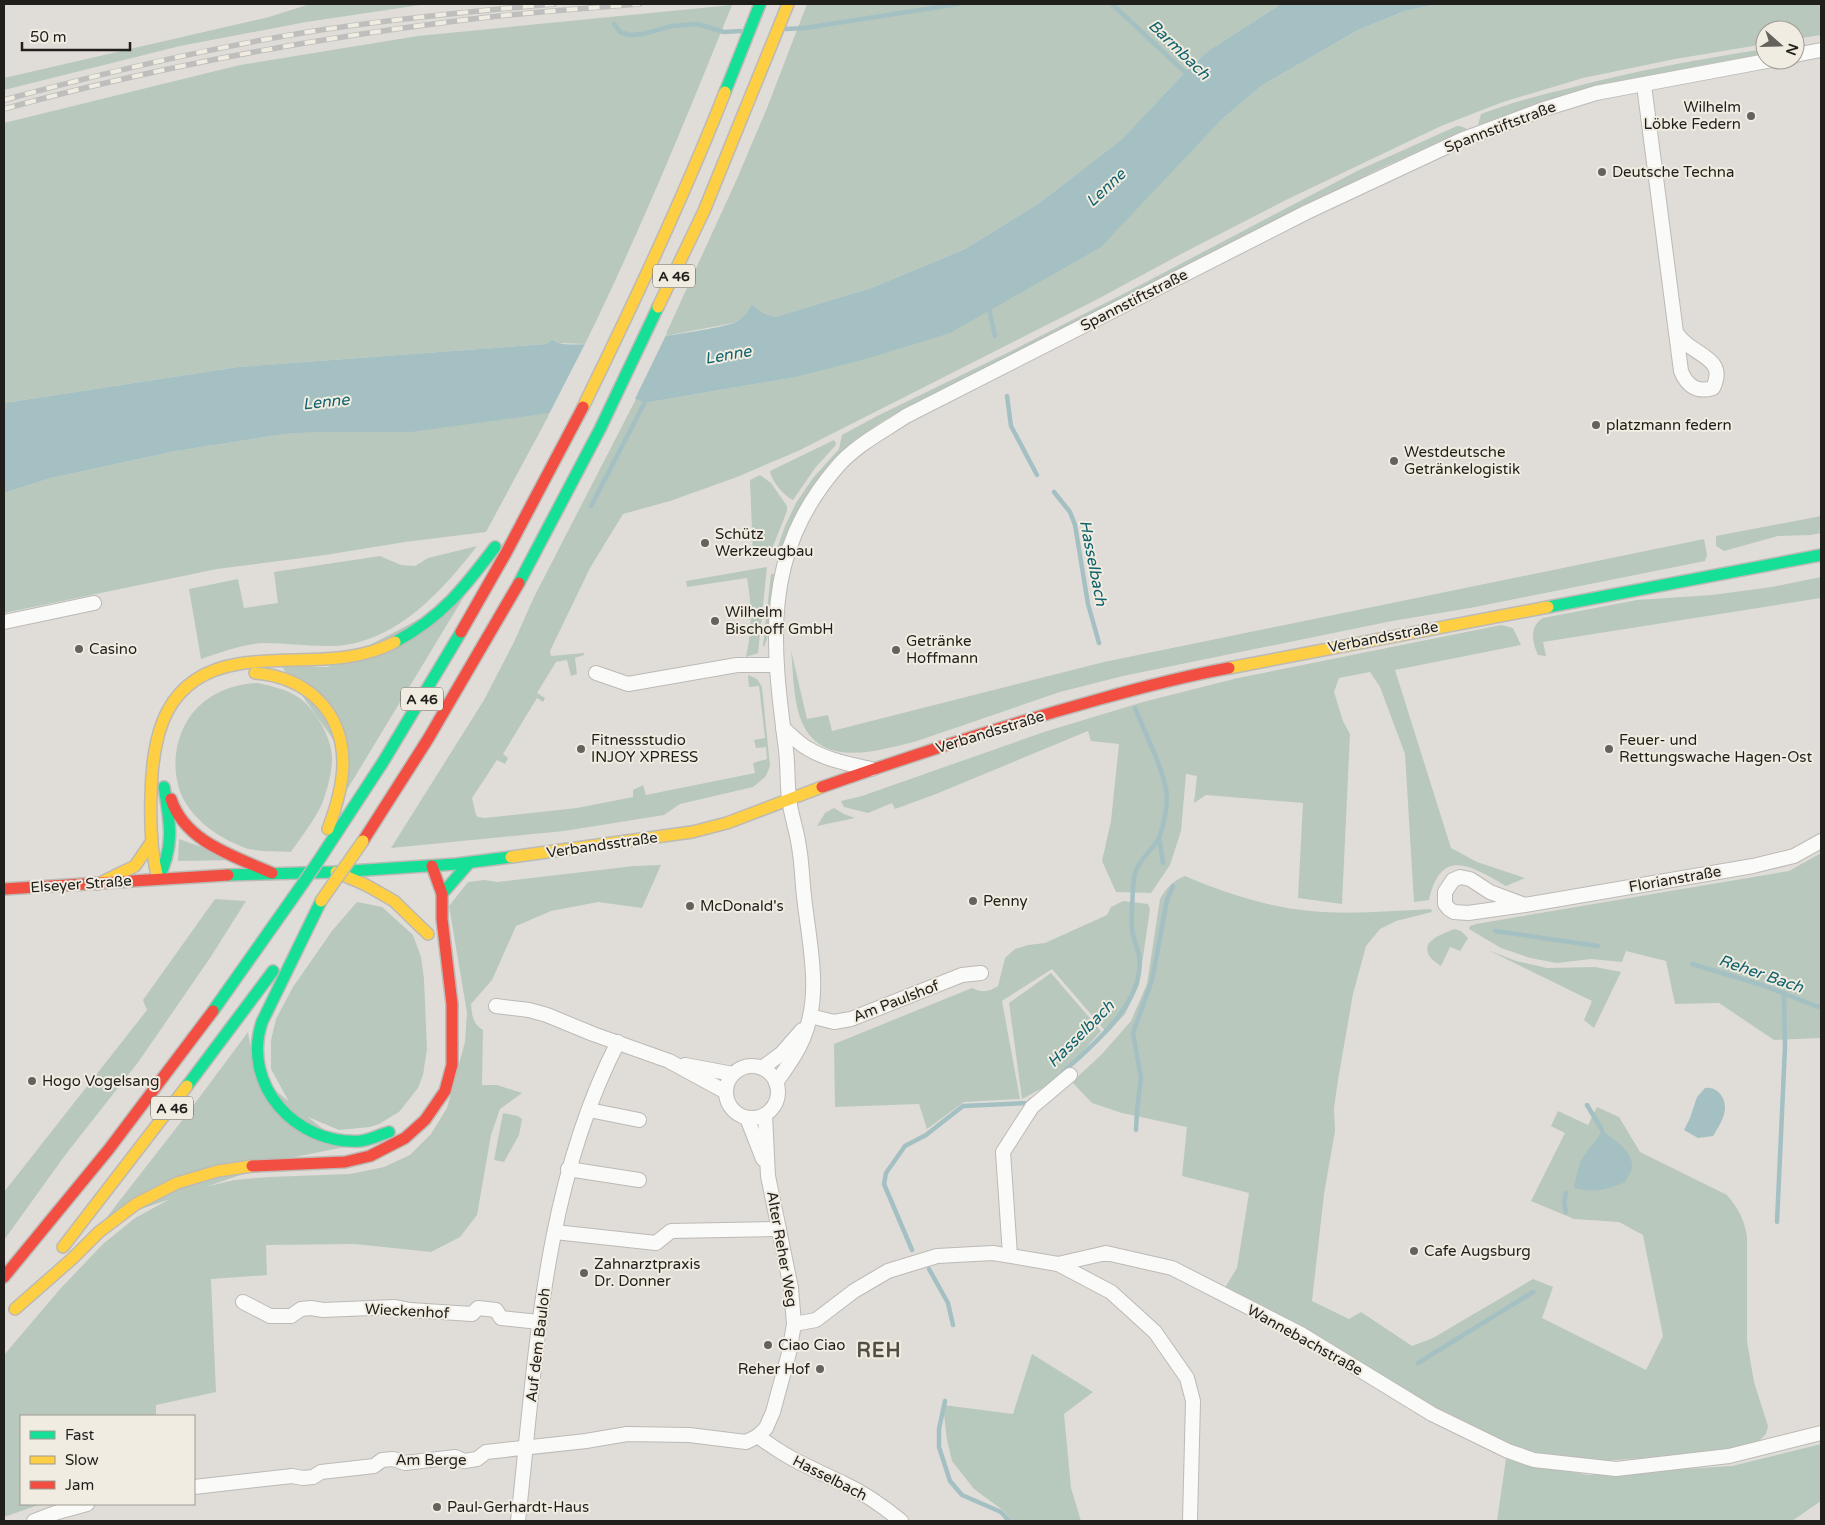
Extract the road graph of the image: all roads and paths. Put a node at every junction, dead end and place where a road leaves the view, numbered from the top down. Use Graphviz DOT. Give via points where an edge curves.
graph roads {
  1 [pos="760,4"];
  2 [pos="788,4"];
  3 [pos="1821,50"];
  4 [pos="1805,54"];
  5 [pos="1755,63"];
  6 [pos="1644,85"];
  7 [pos="1677,334"];
  8 [pos="536,498"];
  9 [pos="1818,556"];
  10 [pos="94,603"];
  11 [pos="4,622"];
  12 [pos="776,665"];
  13 [pos="596,673"];
  14 [pos="783,728"];
  15 [pos="872,769"];
  16 [pos="164,783"];
  17 [pos="789,798"];
  18 [pos="328,840"];
  19 [pos="152,841"];
  20 [pos="1821,842"];
  21 [pos="469,863"];
  22 [pos="432,866"];
  23 [pos="336,872"];
  24 [pos="272,873"];
  25 [pos="158,879"];
  26 [pos="98,884"];
  27 [pos="4,889"];
  28 [pos="426,889"];
  29 [pos="442,894"];
  30 [pos="321,901"];
  31 [pos="1526,905"];
  32 [pos="425,913"];
  33 [pos="981,973"];
  34 [pos="496,1006"];
  35 [pos="809,1020"];
  36 [pos="618,1042"];
  37 [pos="669,1061"];
  38 [pos="762,1068"];
  39 [pos="733,1074"];
  40 [pos="1070,1075"];
  41 [pos="776,1082"];
  42 [pos="726,1092"];
  43 [pos="589,1110"];
  44 [pos="766,1115"];
  45 [pos="748,1118"];
  46 [pos="638,1120"];
  47 [pos="398,1126"];
  48 [pos="568,1170"];
  49 [pos="768,1176"];
  50 [pos="639,1180"];
  51 [pos="778,1229"];
  52 [pos="555,1232"];
  53 [pos="1010,1255"];
  54 [pos="1058,1264"];
  55 [pos="4,1277"];
  56 [pos="243,1302"];
  57 [pos="539,1322"];
  58 [pos="794,1324"];
  59 [pos="1821,1433"];
  60 [pos="758,1436"];
  61 [pos="526,1448"];
  62 [pos="195,1486"];
  63 [pos="84,1505"];
  64 [pos="34,1521"];
  65 [pos="518,1521"];
  66 [pos="901,1521"];
  67 [pos="1190,1521"];
  1 -- 8 [label="main road, A 46" via="698,160 661,242"];
  2 -- 30 [label="main road, A 46, bridge" via="704,211 600,429 481,650 363,841"];
  3 -- 4 [label="street"];
  5 -- 6 [label="street, Spannstiftstraße"];
  6 -- 7 [label="street"];
  6 -- 12 [label="street, Spannstiftstraße" via="1596,93 1461,140 1307,212 906,416 865,441 838,466 812,499 795,530 779,589 775,624"];
  8 -- 18 [label="main road, A 46" via="437,676"];
  8 -- 19 [label="main road" via="458,595 425,624 380,650 341,659 252,662 230,666 198,677 185,688 167,711 155,739 151,779"];
  9 -- 15 [label="main road, Verbandsstraße" via="1185,676 1049,713"];
  10 -- 11 [label="street"];
  12 -- 13 [label="street" via="737,665 628,684"];
  12 -- 14 [label="street, Spannstiftstraße"];
  14 -- 15 [label="street" via="819,755"];
  14 -- 17 [label="street, Spannstiftstraße"];
  15 -- 17 [label="main road, Verbandsstraße"];
  16 -- 18 [label="main road" via="164,752 168,735 183,707 221,678 252,672 273,674 293,681 313,694 328,712 338,733 343,760"];
  16 -- 24 [label="main road" via="179,818 196,834"];
  16 -- 25 [label="main road" via="172,837 168,861"];
  17 -- 21 [label="main road, Verbandsstraße" via="736,820 692,832"];
  17 -- 35 [label="street" via="799,846 812,968 814,1000"];
  18 -- 55 [label="main road, A 46, bridge" via="292,899 201,1027 109,1149"];
  19 -- 25 [label="main road"];
  19 -- 26 [label="main road" via="135,866"];
  20 -- 31 [label="street, Florianstraße" via="1794,856 1753,866"];
  21 -- 22 [label="main road, Verbandsstraße"];
  21 -- 29 [label="main road"];
  22 -- 23 [label="main road, Verbandsstraße"];
  22 -- 28 [label="main road"];
  22 -- 29 [label="main road"];
  23 -- 24 [label="main road, Verbandsstraße"];
  23 -- 32 [label="main road" via="394,901 429,939"];
  24 -- 25 [label="main road, Verbandsstraße"];
  25 -- 26 [label="main road, Elseyer Straße"];
  26 -- 27 [label="main road, Elseyer Straße"];
  29 -- 30 [label="main road, A 46" via="454,1039 445,1091 426,1120 405,1138 370,1156 345,1162 261,1165 218,1171 177,1183 136,1204 99,1232 12,1312 199,1072"];
  30 -- 47 [label="main road" via="268,1007 260,1030 259,1063 265,1082 278,1108 320,1136 368,1140"];
  31 -- 31 [label="street, Florianstraße" via="1460,877 1453,880 1445,892 1446,904 1454,912"];
  33 -- 35 [label="street, Am Paulshof" via="962,975 851,1019 834,1022"];
  34 -- 36 [label="street" via="547,1015"];
  35 -- 38 [label="street" via="781,1054"];
  35 -- 41 [label="street" via="802,1041"];
  36 -- 37 [label="street"];
  36 -- 43 [label="street, Auf dem Bauloh"];
  37 -- 39 [label="street"];
  37 -- 42 [label="street"];
  38 -- 39 [label="street" via="742,1068"];
  38 -- 41 [label="street"];
  39 -- 42 [label="street"];
  40 -- 53 [label="street" via="1032,1107 1003,1152"];
  41 -- 44 [label="street" via="777,1100"];
  42 -- 45 [label="street" via="732,1109"];
  43 -- 46 [label="street"];
  43 -- 48 [label="street, Auf dem Bauloh"];
  44 -- 45 [label="street"];
  44 -- 49 [label="street, Alter Reher Weg"];
  45 -- 49 [label="street, Alter Reher Weg"];
  48 -- 50 [label="street"];
  48 -- 52 [label="street, Auf dem Bauloh"];
  49 -- 51 [label="street, Alter Reher Weg"];
  51 -- 52 [label="street" via="671,1231 656,1244"];
  51 -- 58 [label="street, Alter Reher Weg" via="791,1288"];
  52 -- 57 [label="street, Auf dem Bauloh"];
  53 -- 54 [label="street, Wannebachstraße"];
  53 -- 58 [label="street, Wannebachstraße" via="969,1253 922,1260 888,1271 854,1291 816,1320"];
  54 -- 59 [label="street, Wannebachstraße" via="1106,1253 1172,1268 1301,1334 1432,1414 1534,1460 1616,1469 1729,1456"];
  54 -- 67 [label="street" via="1111,1292 1126,1305 1155,1332 1187,1378 1193,1401"];
  56 -- 57 [label="street, Wieckenhof" via="270,1316 291,1316 300,1309 311,1308 395,1307 472,1314 478,1308 496,1310 501,1318"];
  57 -- 61 [label="street, Auf dem Bauloh"];
  58 -- 60 [label="street, Alter Reher Weg" via="772,1412 766,1428"];
  60 -- 61 [label="street, Am Berge" via="746,1442 689,1435 627,1434"];
  60 -- 66 [label="street, Hasselbach" via="786,1456 875,1501"];
  61 -- 62 [label="street, Am Berge" via="486,1452 477,1459 464,1461 455,1457 405,1463 382,1460 374,1466 321,1472 313,1477 292,1476"];
  61 -- 65 [label="street, Auf dem Bauloh"];
  63 -- 64 [label="street"];
}
